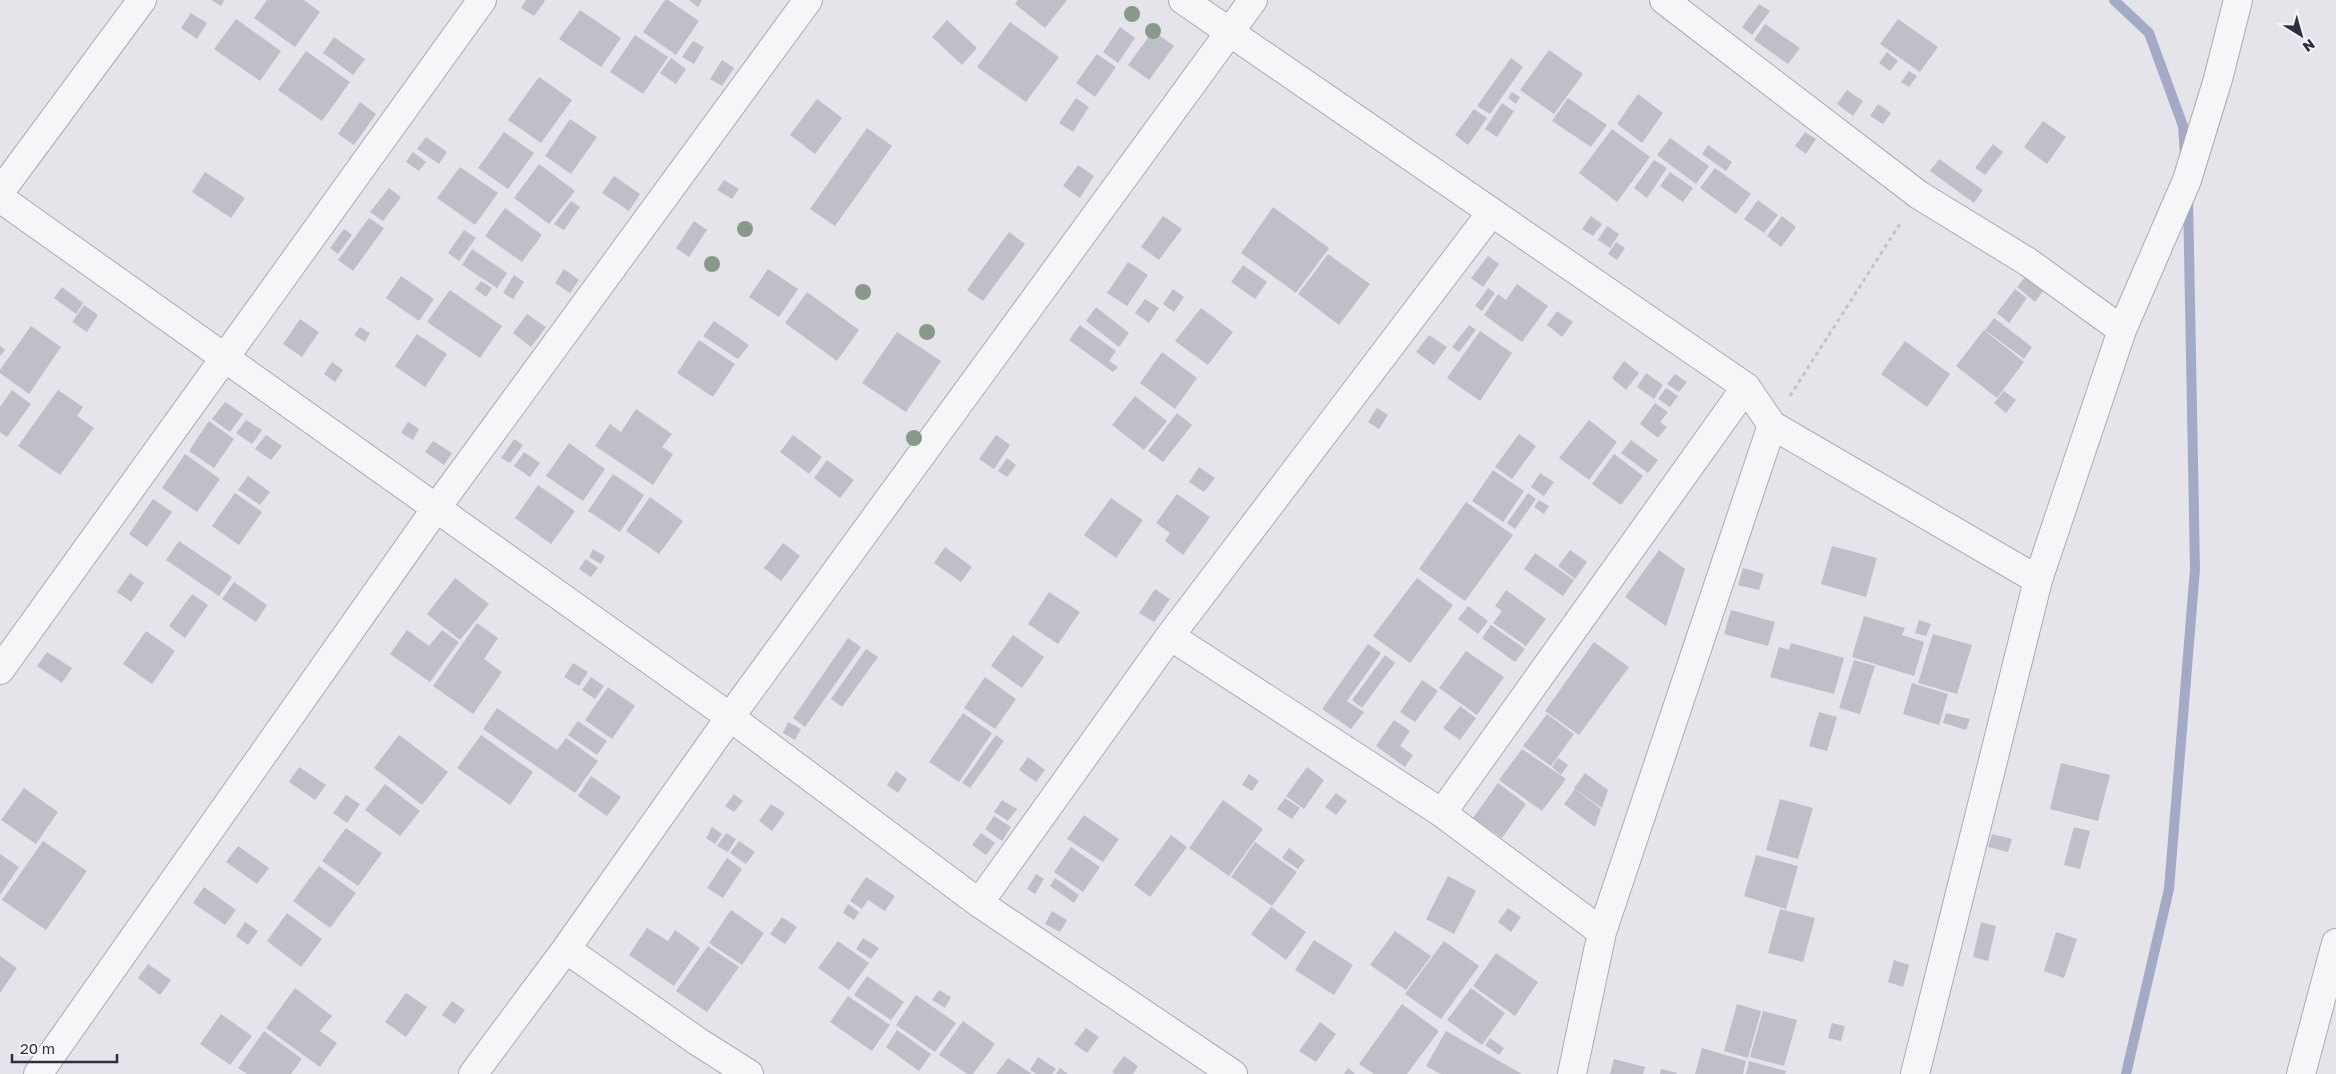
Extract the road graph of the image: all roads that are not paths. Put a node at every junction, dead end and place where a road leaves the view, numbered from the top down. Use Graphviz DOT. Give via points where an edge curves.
graph roads {
  1 [pos="142,0"];
  2 [pos="482,0"];
  3 [pos="808,0"];
  4 [pos="1183,0"];
  5 [pos="1253,0"];
  6 [pos="1664,0"];
  7 [pos="2238,0"];
  8 [pos="1229,33"];
  9 [pos="0,192"];
  10 [pos="0,198"];
  11 [pos="1491,214"];
  12 [pos="2122,330"];
  13 [pos="224,357"];
  14 [pos="1746,387"];
  15 [pos="1772,425"];
  16 [pos="437,507"];
  17 [pos="2038,580"];
  18 [pos="1170,636"];
  19 [pos="0,670"];
  20 [pos="730,717"];
  21 [pos="1442,813"];
  22 [pos="979,903"];
  23 [pos="1602,932"];
  24 [pos="2336,944"];
  25 [pos="566,949"];
  26 [pos="38,1074"];
  27 [pos="473,1074"];
  28 [pos="749,1074"];
  29 [pos="1233,1074"];
  30 [pos="1572,1074"];
  31 [pos="1914,1074"];
  32 [pos="2301,1074"];
  1 -- 9 [label="street"];
  2 -- 13 [label="street"];
  3 -- 16 [label="street"];
  4 -- 8 [label="street"];
  5 -- 8 [label="street"];
  6 -- 12 [label="street" via="1919,195 2028,262"];
  7 -- 12 [label="street" via="2218,79 2186,180"];
  8 -- 11 [label="street"];
  8 -- 20 [label="street"];
  10 -- 13 [label="street"];
  11 -- 14 [label="street"];
  11 -- 18 [label="street"];
  12 -- 17 [label="street"];
  13 -- 16 [label="street"];
  13 -- 19 [label="street"];
  14 -- 15 [label="street"];
  14 -- 21 [label="street"];
  15 -- 17 [label="street"];
  15 -- 23 [label="street"];
  16 -- 20 [label="street"];
  16 -- 26 [label="street"];
  17 -- 31 [label="street"];
  18 -- 21 [label="street"];
  18 -- 22 [label="street"];
  20 -- 22 [label="street"];
  20 -- 25 [label="street"];
  21 -- 23 [label="street"];
  22 -- 29 [label="street"];
  23 -- 30 [label="street"];
  24 -- 32 [label="street"];
  25 -- 27 [label="street"];
  25 -- 28 [label="street"];
}
